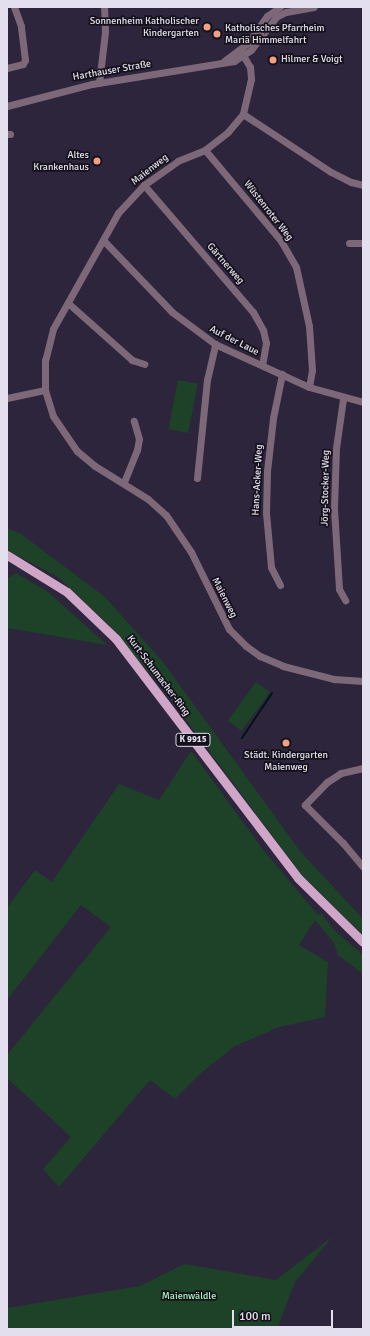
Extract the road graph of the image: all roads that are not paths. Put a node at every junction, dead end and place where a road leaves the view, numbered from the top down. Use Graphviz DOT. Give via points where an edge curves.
graph roads {
  1 [pos="14,7"];
  2 [pos="104,7"];
  3 [pos="309,7"];
  4 [pos="314,7"];
  5 [pos="283,9"];
  6 [pos="242,53"];
  7 [pos="7,68"];
  8 [pos="99,83"];
  9 [pos="7,106"];
  10 [pos="243,114"];
  11 [pos="204,150"];
  12 [pos="144,185"];
  13 [pos="363,185"];
  14 [pos="104,241"];
  15 [pos="349,243"];
  16 [pos="363,243"];
  17 [pos="68,303"];
  18 [pos="215,344"];
  19 [pos="144,364"];
  20 [pos="262,365"];
  21 [pos="282,374"];
  22 [pos="310,386"];
  23 [pos="45,390"];
  24 [pos="7,398"];
  25 [pos="343,399"];
  26 [pos="363,402"];
  27 [pos="134,421"];
  28 [pos="197,478"];
  29 [pos="124,482"];
  30 [pos="7,555"];
  31 [pos="280,585"];
  32 [pos="345,600"];
  33 [pos="363,681"];
  34 [pos="363,768"];
  35 [pos="363,867"];
  36 [pos="363,942"];
  1 -- 7 [label="street" via="21,26 25,60 23,64"];
  2 -- 8 [label="street" via="105,32"];
  3 -- 4 [label="street"];
  3 -- 5 [label="street"];
  5 -- 6 [label="street" via="251,50"];
  6 -- 8 [label="street, Harthauser Straße" via="234,61"];
  6 -- 10 [label="street, Maienweg" via="250,67 251,79"];
  8 -- 9 [label="street, Harthauser Straße"];
  10 -- 11 [label="street, Maienweg" via="228,132"];
  10 -- 13 [label="street" via="331,172"];
  11 -- 12 [label="street, Maienweg" via="178,161"];
  11 -- 22 [label="street, Wüstenroter Weg" via="281,241 296,267 309,326 312,370"];
  12 -- 14 [label="street, Maienweg" via="118,213"];
  12 -- 20 [label="street, Gärtnerweg" via="253,312 263,330 266,343"];
  14 -- 17 [label="street, Maienweg"];
  14 -- 18 [label="street, Auf der Laue" via="172,312"];
  15 -- 16 [label="street"];
  17 -- 19 [label="street" via="132,360"];
  17 -- 23 [label="street, Maienweg" via="53,329 48,344"];
  18 -- 20 [label="street, Auf der Laue"];
  18 -- 28 [label="street" via="207,380"];
  20 -- 21 [label="street, Auf der Laue"];
  21 -- 22 [label="street, Auf der Laue"];
  21 -- 31 [label="street, Hans-Acker-Weg" via="271,433 266,513 271,568"];
  22 -- 25 [label="street, Auf der Laue"];
  23 -- 24 [label="street"];
  23 -- 29 [label="street, Maienweg" via="53,416 77,451 95,466"];
  25 -- 26 [label="street, Auf der Laue"];
  25 -- 32 [label="street, Jörg-Stocker-Weg" via="336,448 334,509 339,589"];
  27 -- 29 [label="street" via="139,438"];
  29 -- 33 [label="street, Maienweg" via="166,515 187,545 226,624 246,646 260,656 283,666 334,679"];
  30 -- 36 [label="main road, Kurt-Schumacher-Ring / K 9915" via="67,592 116,639 298,878"];
  34 -- 35 [label="street" via="341,773 327,782 305,806 343,843"];
}
